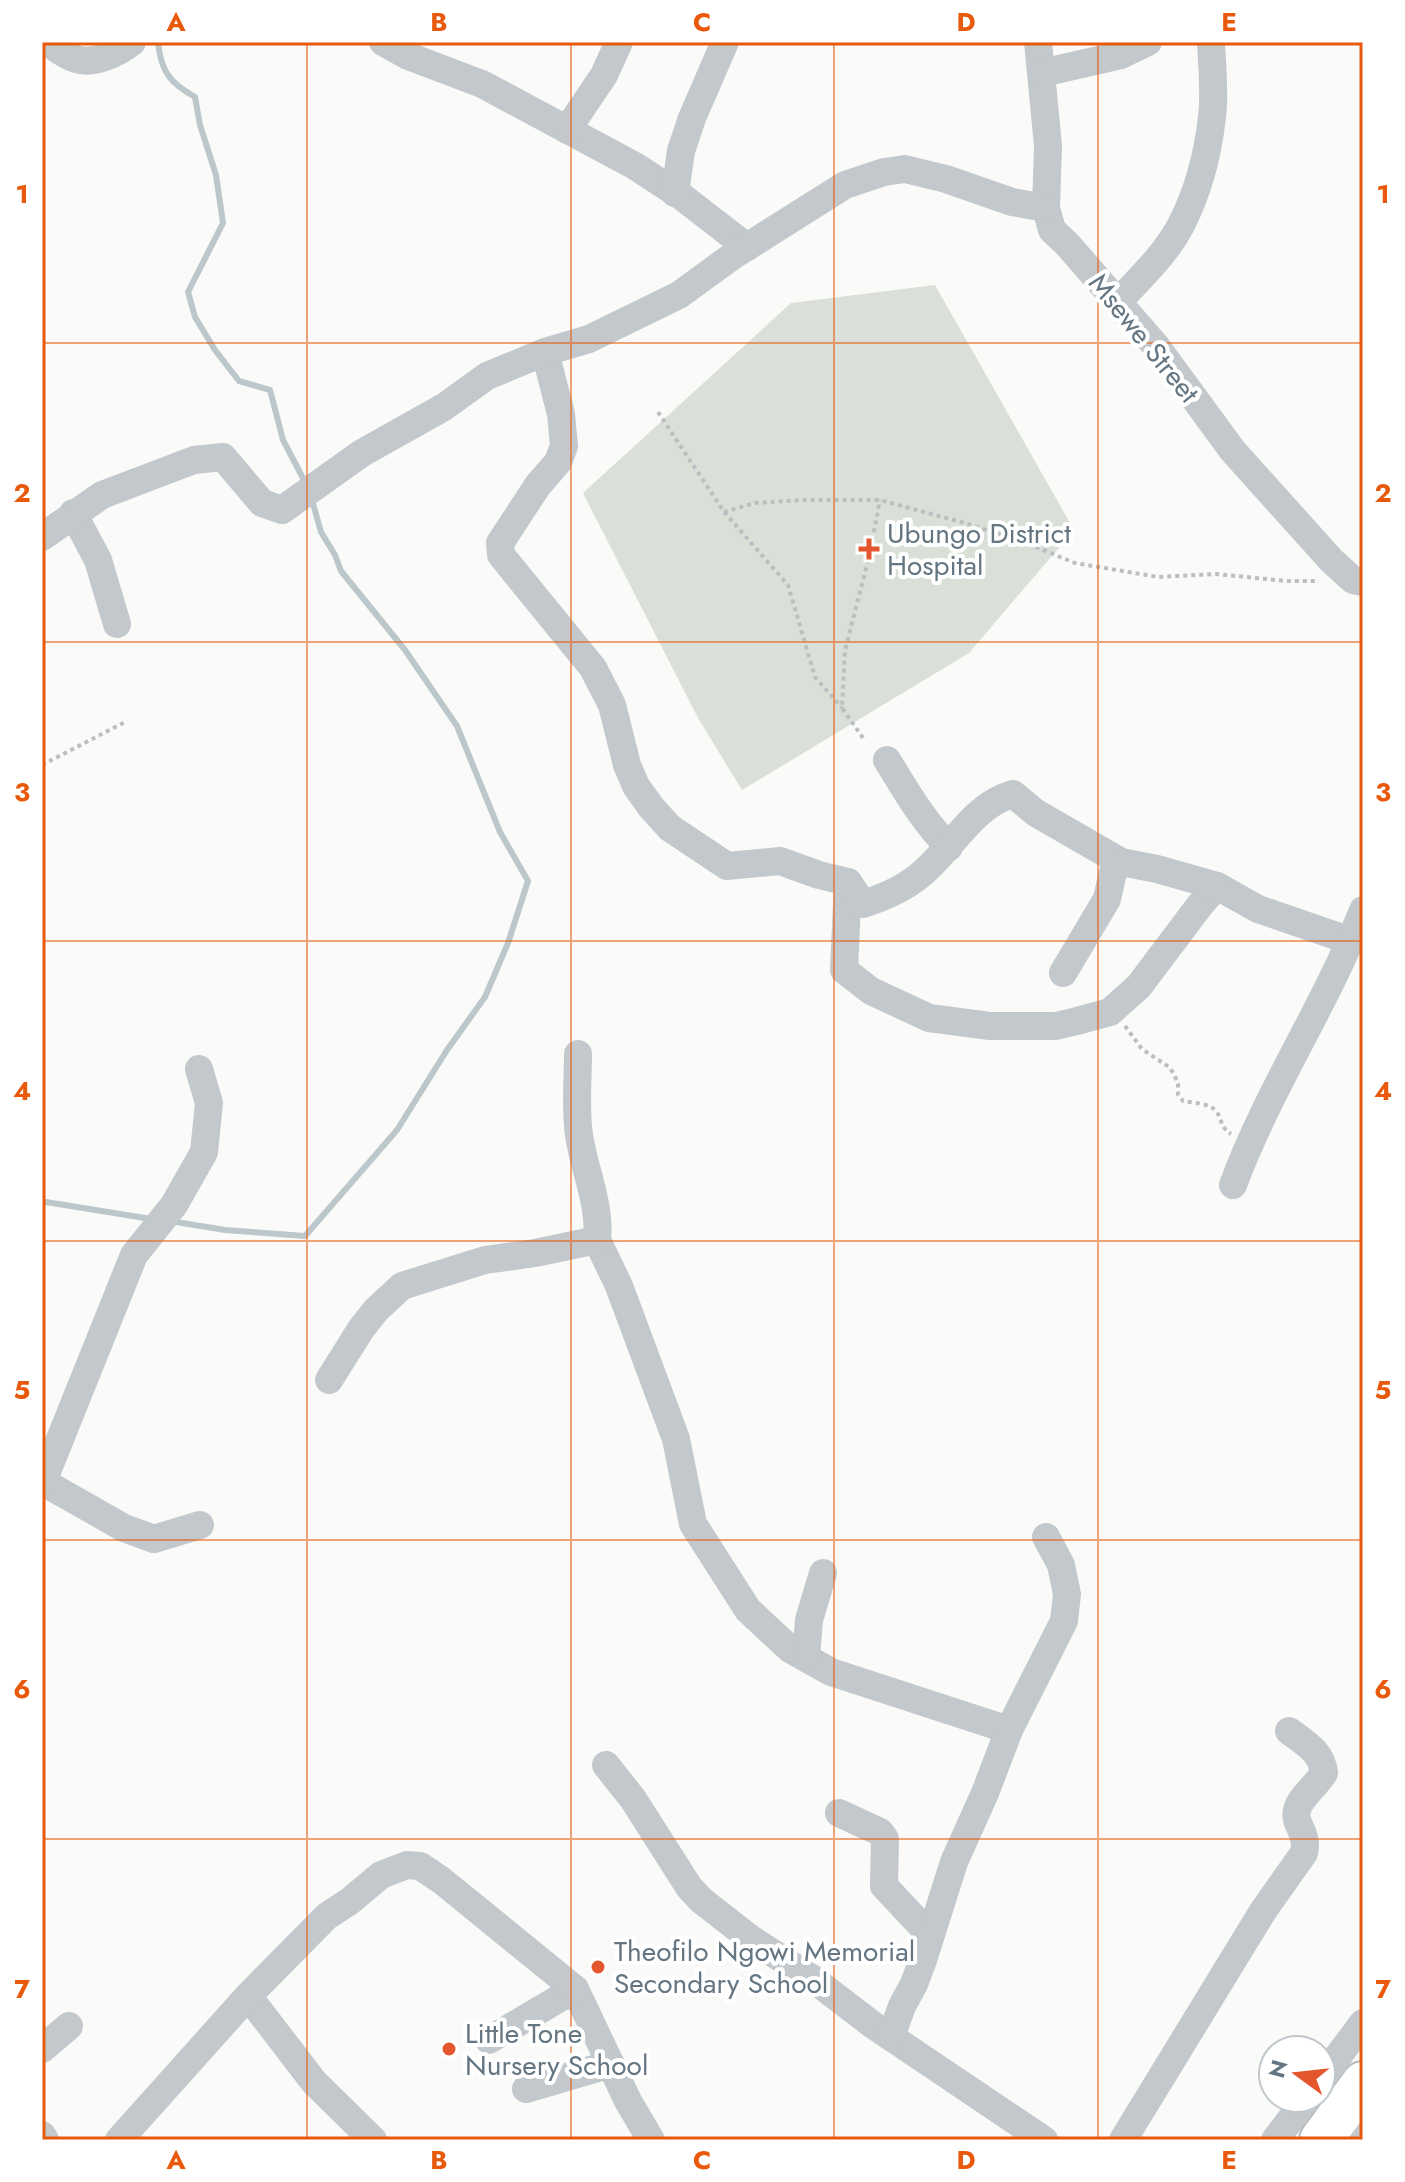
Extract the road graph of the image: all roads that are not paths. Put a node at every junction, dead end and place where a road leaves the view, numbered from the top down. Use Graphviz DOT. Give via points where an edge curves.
graph roads {
  1 [pos="47,42"];
  2 [pos="132,42"];
  3 [pos="383,42"];
  4 [pos="619,42"];
  5 [pos="725,42"];
  6 [pos="1038,42"];
  7 [pos="1148,42"];
  8 [pos="1211,42"];
  9 [pos="42,48"];
  10 [pos="1042,73"];
  11 [pos="567,130"];
  12 [pos="675,193"];
  13 [pos="1046,208"];
  14 [pos="747,247"];
  15 [pos="1118,302"];
  16 [pos="545,352"];
  17 [pos="73,513"];
  18 [pos="42,537"];
  19 [pos="1358,581"];
  20 [pos="117,624"];
  21 [pos="887,760"];
  22 [pos="949,847"];
  23 [pos="1121,862"];
  24 [pos="848,882"];
  25 [pos="1217,886"];
  26 [pos="1363,910"];
  27 [pos="1351,941"];
  28 [pos="1063,973"];
  29 [pos="578,1054"];
  30 [pos="199,1069"];
  31 [pos="1233,1185"];
  32 [pos="597,1240"];
  33 [pos="329,1380"];
  34 [pos="42,1483"];
  35 [pos="200,1525"];
  36 [pos="1046,1537"];
  37 [pos="823,1573"];
  38 [pos="806,1658"];
  39 [pos="1009,1730"];
  40 [pos="1289,1731"];
  41 [pos="606,1765"];
  42 [pos="839,1813"];
  43 [pos="930,1935"];
  44 [pos="575,1989"];
  45 [pos="248,1996"];
  46 [pos="1363,2023"];
  47 [pos="69,2026"];
  48 [pos="891,2037"];
  49 [pos="489,2040"];
  50 [pos="42,2049"];
  51 [pos="1337,2058"];
  52 [pos="611,2064"];
  53 [pos="1363,2083"];
  54 [pos="526,2089"];
  55 [pos="1363,2111"];
  56 [pos="1295,2114"];
  57 [pos="1363,2130"];
  58 [pos="119,2140"];
  59 [pos="373,2140"];
  60 [pos="651,2140"];
  61 [pos="1044,2140"];
  62 [pos="1123,2140"];
  63 [pos="1275,2140"];
  64 [pos="1321,2140"];
  65 [pos="1338,2140"];
  66 [pos="1357,2140"];
  1 -- 2 [label="street" via="85,61"];
  1 -- 9 [label="street"];
  3 -- 11 [label="street" via="482,84"];
  4 -- 11 [label="street"];
  5 -- 12 [label="street" via="681,151"];
  6 -- 10 [label="street, Msewe Street"];
  7 -- 10 [label="street" via="1121,55"];
  8 -- 15 [label="street" via="1213,115 1192,198 1165,249"];
  10 -- 13 [label="street, Msewe Street"];
  11 -- 12 [label="street"];
  12 -- 14 [label="street"];
  13 -- 14 [label="street" via="905,169 845,185"];
  13 -- 15 [label="street, Msewe Street" via="1052,230"];
  14 -- 16 [label="street" via="679,295 589,339"];
  15 -- 19 [label="street, Msewe Street" via="1233,451 1331,560"];
  16 -- 17 [label="street" via="487,376 282,510 262,503 223,457 194,460 102,495"];
  16 -- 24 [label="street" via="564,446 500,543 501,555 593,668 612,705 636,786 670,828 727,866 780,861"];
  17 -- 18 [label="street"];
  17 -- 20 [label="street" via="98,560"];
  21 -- 22 [label="street" via="929,827"];
  22 -- 23 [label="street" via="996,799 1013,794"];
  22 -- 24 [label="street" via="920,876 880,899 863,904"];
  23 -- 25 [label="street"];
  23 -- 28 [label="street" via="1107,899"];
  24 -- 25 [label="street" via="844,970 871,991 929,1018 990,1026 1056,1026 1110,1012 1139,986"];
  25 -- 27 [label="street" via="1258,909"];
  26 -- 27 [label="street"];
  27 -- 31 [label="street"];
  29 -- 32 [label="street" via="579,1132 599,1225"];
  30 -- 34 [label="street" via="209,1103 204,1152 174,1205 134,1255"];
  32 -- 33 [label="street" via="485,1260 402,1286 368,1319"];
  32 -- 38 [label="street" via="676,1439 693,1524 748,1610"];
  34 -- 35 [label="street" via="154,1539"];
  36 -- 39 [label="street" via="1061,1565 1067,1594 1064,1621"];
  37 -- 38 [label="street" via="809,1620"];
  38 -- 39 [label="street" via="831,1672"];
  39 -- 43 [label="street"];
  40 -- 62 [label="street" via="1323,1763 1324,1773 1296,1813 1304,1853"];
  41 -- 48 [label="street" via="701,1900"];
  42 -- 43 [label="street" via="880,1832 885,1839 884,1886"];
  43 -- 48 [label="street"];
  44 -- 45 [label="street" via="441,1880 420,1866 407,1865 381,1875 327,1916"];
  44 -- 49 [label="street"];
  44 -- 52 [label="street"];
  45 -- 58 [label="street"];
  45 -- 59 [label="street" via="314,2082"];
  46 -- 51 [label="street"];
  47 -- 50 [label="street"];
  48 -- 61 [label="street"];
  52 -- 54 [label="street"];
  52 -- 60 [label="street"];
  53 -- 64 [label="highway"];
  55 -- 65 [label="street"];
  56 -- 63 [label="street"];
  57 -- 66 [label="street"];
}
